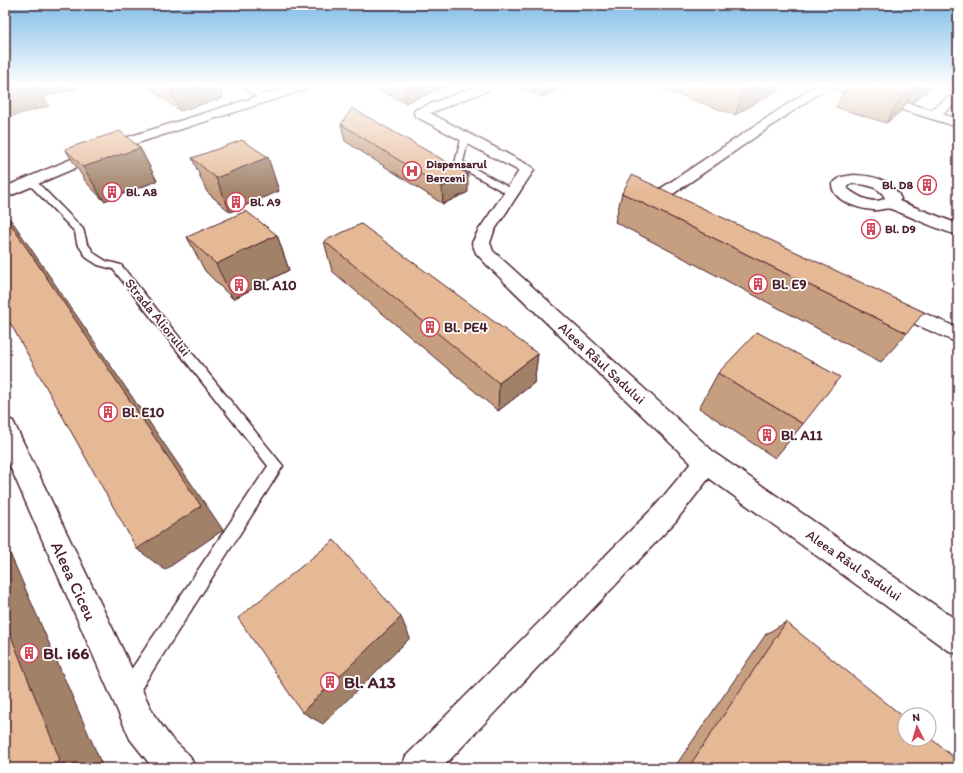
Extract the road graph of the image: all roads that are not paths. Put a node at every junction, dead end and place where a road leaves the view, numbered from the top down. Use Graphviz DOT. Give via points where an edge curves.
graph roads {
  1 [pos="188,122"];
  2 [pos="437,122"];
  3 [pos="769,122"];
  4 [pos="32,182"];
  5 [pos="7,190"];
  6 [pos="890,203"];
  7 [pos="698,215"];
  8 [pos="958,230"];
  9 [pos="879,299"];
  10 [pos="958,336"];
  11 [pos="5,428"];
  12 [pos="707,462"];
  13 [pos="958,638"];
  14 [pos="126,695"];
  15 [pos="178,768"];
  16 [pos="418,768"];
  1 -- 4 [label="street" via="137,138"];
  2 -- 12 [label="street, Aleea Râul Sadului" via="527,170 486,231 481,243 485,253"];
  3 -- 7 [label="street" via="665,192 665,198 669,202"];
  4 -- 5 [label="street"];
  4 -- 14 [label="lane, Strada Aliorului" via="80,230 82,243 91,256 102,263 117,267 276,466"];
  6 -- 8 [label="street"];
  9 -- 10 [label="street"];
  11 -- 14 [label="street, Aleea Ciceu"];
  12 -- 13 [label="street, Aleea Râul Sadului"];
  12 -- 16 [label="street" via="666,513"];
  14 -- 15 [label="street, Aleea Ciceu" via="142,727 159,750"];
}
